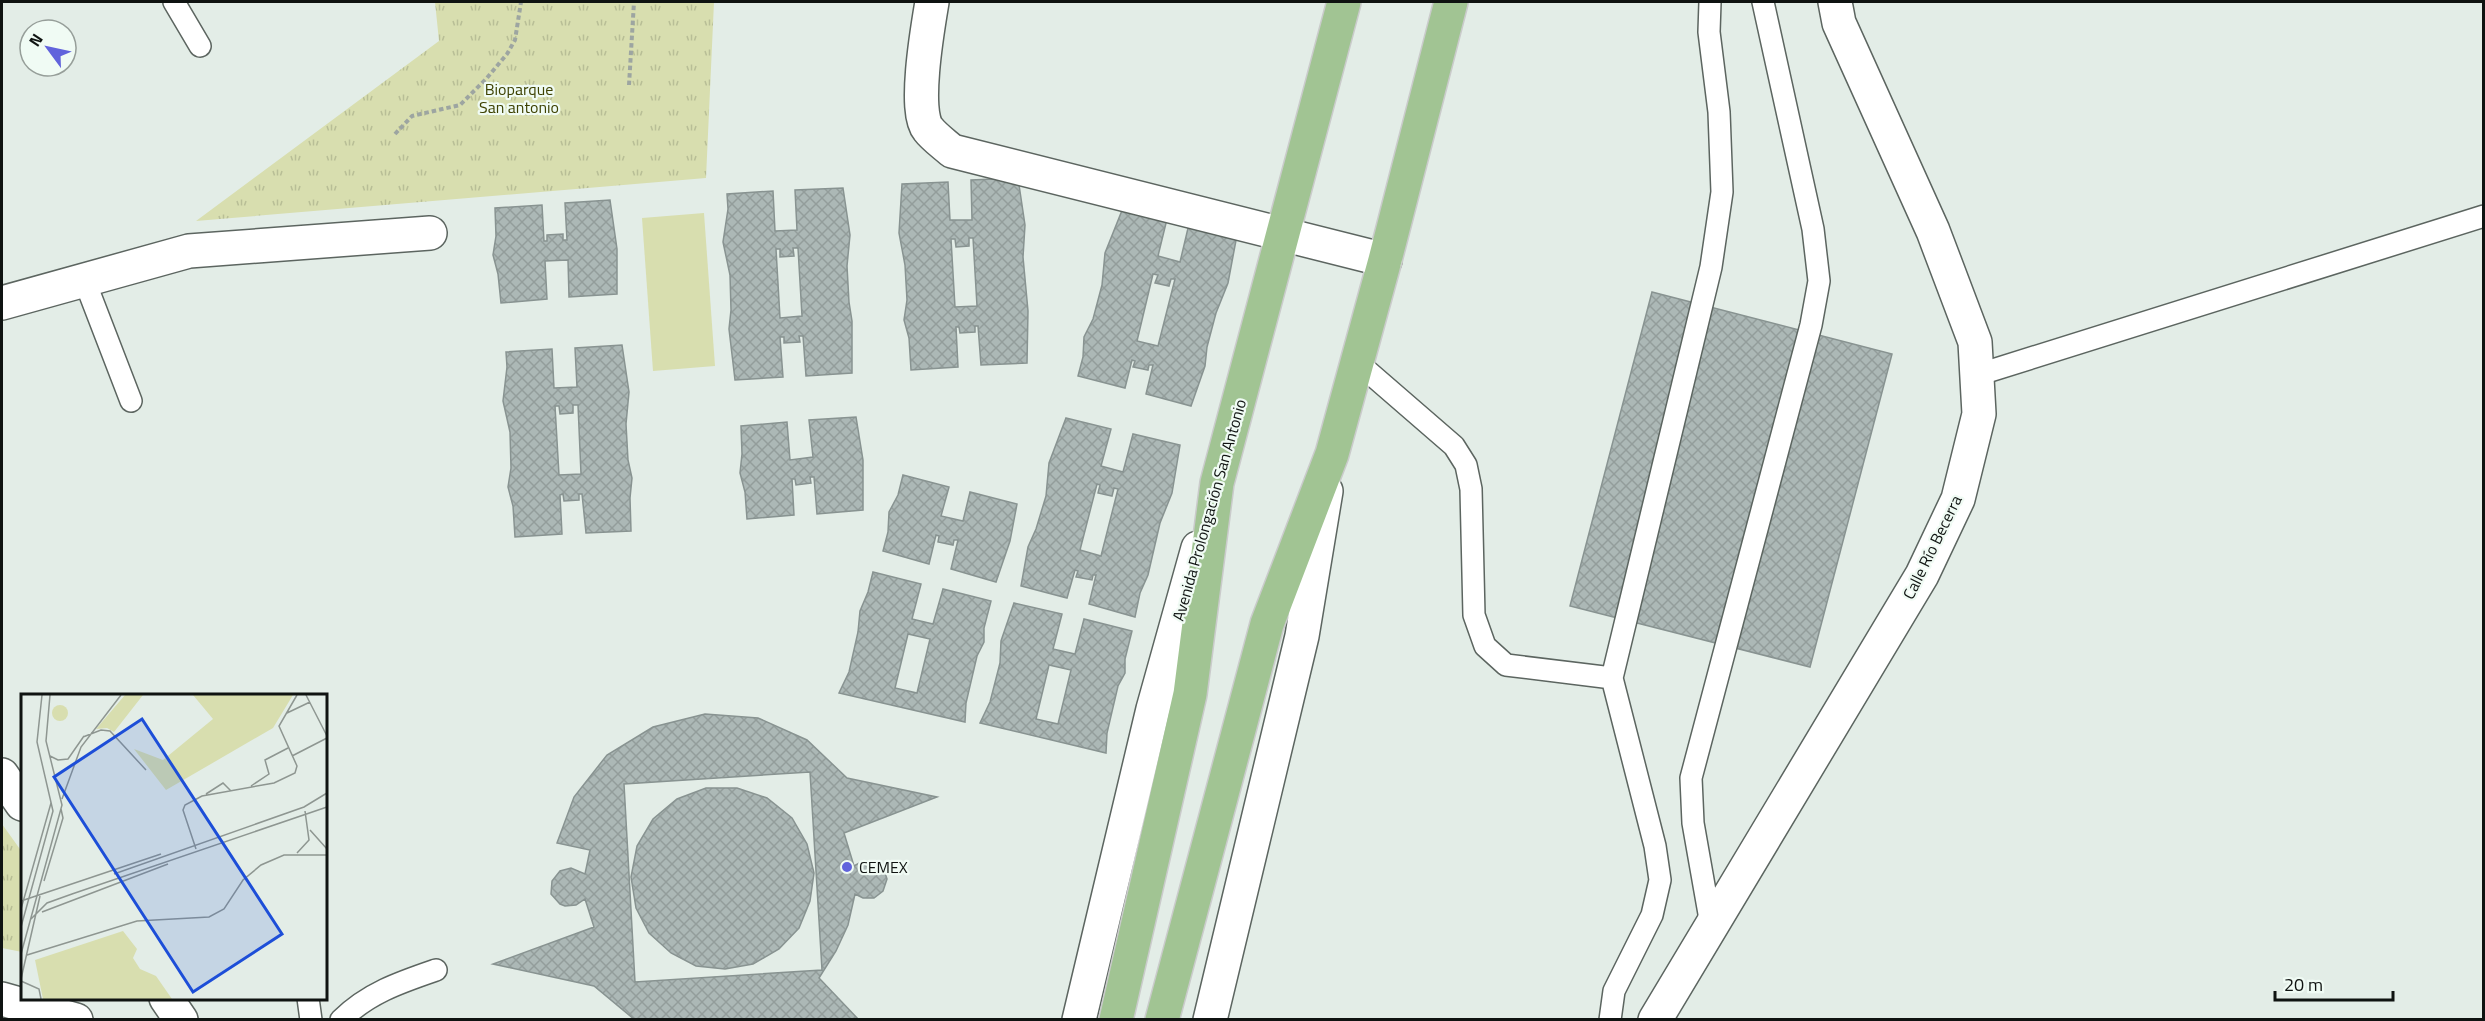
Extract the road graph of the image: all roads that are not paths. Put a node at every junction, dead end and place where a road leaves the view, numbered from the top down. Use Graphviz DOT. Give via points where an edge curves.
graph roads {
  1 [pos="174,2"];
  2 [pos="932,2"];
  3 [pos="1344,2"];
  4 [pos="1451,2"];
  5 [pos="1710,2"];
  6 [pos="1763,2"];
  7 [pos="1835,2"];
  8 [pos="200,46"];
  9 [pos="2484,216"];
  10 [pos="430,233"];
  11 [pos="1284,233"];
  12 [pos="1385,260"];
  13 [pos="84,279"];
  14 [pos="2,303"];
  15 [pos="1357,362"];
  16 [pos="1977,375"];
  17 [pos="131,400"];
  18 [pos="1332,454"];
  19 [pos="1217,483"];
  20 [pos="1612,678"];
  21 [pos="2,775"];
  22 [pos="21,803"];
  23 [pos="1711,925"];
  24 [pos="436,970"];
  25 [pos="2,999"];
  26 [pos="167,1000"];
  27 [pos="308,1000"];
  28 [pos="76,1020"];
  29 [pos="181,1020"];
  30 [pos="311,1020"];
  31 [pos="341,1020"];
  32 [pos="1079,1020"];
  33 [pos="1116,1020"];
  34 [pos="1162,1020"];
  35 [pos="1210,1020"];
  36 [pos="1610,1020"];
  37 [pos="1655,1020"];
  1 -- 8 [label="lane"];
  2 -- 11 [label="street" via="922,100 926,128 952,151"];
  3 -- 11 [label="main road, Avenida Prolongación San Antonio"];
  4 -- 12 [label="main road"];
  5 -- 20 [label="lane" via="1722,192 1711,267"];
  6 -- 23 [label="lane" via="1813,229 1819,281 1811,325 1690,778 1693,823"];
  7 -- 16 [label="street, Calle Río Becerra" via="1839,23 1933,231 1967,320 1975,342"];
  9 -- 16 [label="lane"];
  10 -- 13 [label="street" via="189,251"];
  11 -- 12 [label="street"];
  11 -- 19 [label="main road, Avenida Prolongación San Antonio"];
  12 -- 15 [label="main road"];
  13 -- 14 [label="street"];
  13 -- 17 [label="lane"];
  15 -- 18 [label="main road"];
  15 -- 20 [label="lane" via="1454,446 1466,465 1472,489 1474,615 1485,646 1506,665"];
  16 -- 23 [label="street, Calle Río Becerra" via="1979,414 1958,499 1922,575"];
  18 -- 34 [label="main road" via="1267,624"];
  18 -- 35 [label="street" via="1302,636"];
  19 -- 32 [label="street, Avenida Prolongación San Antonio" via="1153,709"];
  19 -- 33 [label="main road" via="1190,694"];
  20 -- 36 [label="lane" via="1660,880 1652,915 1614,990"];
  21 -- 22 [label="street"];
  23 -- 37 [label="street, Calle Río Becerra"];
  24 -- 31 [label="lane" via="387,987"];
  25 -- 28 [label="street"];
  26 -- 29 [label="street"];
  27 -- 30 [label="lane"];
}
